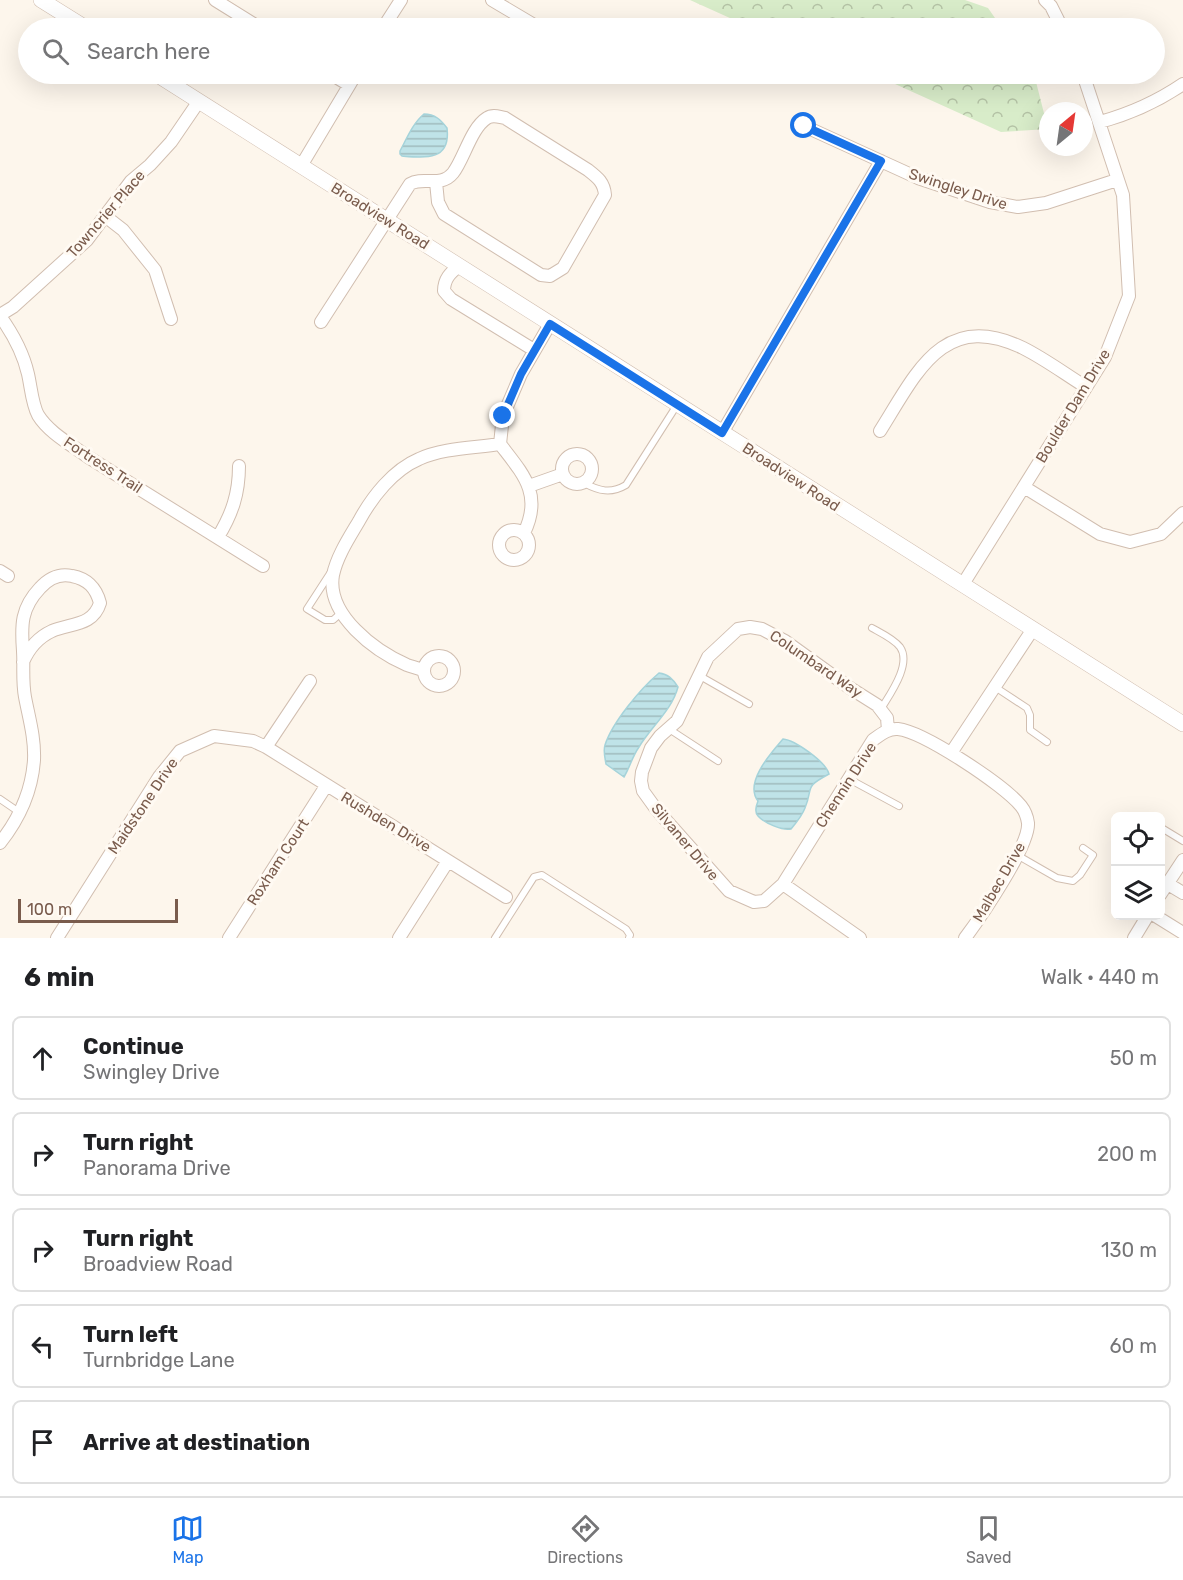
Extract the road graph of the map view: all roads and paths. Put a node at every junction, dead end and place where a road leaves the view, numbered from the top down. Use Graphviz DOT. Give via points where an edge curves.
graph roads {
  1 [pos="41,0"];
  2 [pos="215,0"];
  3 [pos="401,0"];
  4 [pos="492,0"];
  5 [pos="1052,2"];
  6 [pos="70,18"];
  7 [pos="244,18"];
  8 [pos="390,18"];
  9 [pos="523,18"];
  10 [pos="1058,18"];
  11 [pos="172,84"];
  12 [pos="1086,84"];
  13 [pos="1183,84"];
  14 [pos="349,85"];
  15 [pos="199,101"];
  16 [pos="1100,123"];
  17 [pos="804,126"];
  18 [pos="881,161"];
  19 [pos="301,166"];
  20 [pos="1117,180"];
  21 [pos="436,182"];
  22 [pos="105,216"];
  23 [pos="386,220"];
  24 [pos="459,266"];
  25 [pos="0,316"];
  26 [pos="171,320"];
  27 [pos="321,322"];
  28 [pos="550,324"];
  29 [pos="534,350"];
  30 [pos="1086,387"];
  31 [pos="677,405"];
  32 [pos="880,431"];
  33 [pos="722,433"];
  34 [pos="500,444"];
  35 [pos="239,466"];
  36 [pos="563,474"];
  37 [pos="584,483"];
  38 [pos="529,486"];
  39 [pos="1024,487"];
  40 [pos="1183,513"];
  41 [pos="524,533"];
  42 [pos="218,537"];
  43 [pos="263,566"];
  44 [pos="335,566"];
  45 [pos="963,584"];
  46 [pos="341,613"];
  47 [pos="872,628"];
  48 [pos="1033,629"];
  49 [pos="728,638"];
  50 [pos="23,662"];
  51 [pos="424,670"];
  52 [pos="700,676"];
  53 [pos="310,681"];
  54 [pos="994,687"];
  55 [pos="749,704"];
  56 [pos="881,710"];
  57 [pos="1183,724"];
  58 [pos="668,729"];
  59 [pos="888,730"];
  60 [pos="1047,742"];
  61 [pos="266,747"];
  62 [pos="951,753"];
  63 [pos="718,761"];
  64 [pos="849,779"];
  65 [pos="326,786"];
  66 [pos="0,799"];
  67 [pos="899,806"];
  68 [pos="20,813"];
  69 [pos="1165,830"];
  70 [pos="1183,841"];
  71 [pos="0,843"];
  72 [pos="1083,848"];
  73 [pos="1016,855"];
  74 [pos="1183,860"];
  75 [pos="448,861"];
  76 [pos="783,884"];
  77 [pos="1168,884"];
  78 [pos="1165,889"];
  79 [pos="1183,893"];
  80 [pos="506,897"];
  81 [pos="764,901"];
  82 [pos="1145,920"];
  83 [pos="1162,920"];
  84 [pos="1183,933"];
  85 [pos="57,938"];
  86 [pos="229,938"];
  87 [pos="399,938"];
  88 [pos="495,938"];
  89 [pos="629,938"];
  90 [pos="860,938"];
  91 [pos="965,938"];
  92 [pos="1134,938"];
  1 -- 6 [label="street"];
  2 -- 7 [label="street"];
  3 -- 8 [label="street"];
  4 -- 9 [label="street"];
  5 -- 10 [label="street"];
  11 -- 15 [label="street, Broadview Road"];
  12 -- 16 [label="street, Boulder Dam Drive"];
  13 -- 16 [label="street"];
  14 -- 19 [label="street"];
  15 -- 19 [label="street, Broadview Road"];
  15 -- 22 [label="street, Towncrier Place" via="171,142 131,181"];
  16 -- 20 [label="street, Boulder Dam Drive"];
  17 -- 18 [label="street, Swingley Drive"];
  18 -- 20 [label="street, Swingley Drive" via="949,189 1018,207 1046,203"];
  18 -- 33 [label="street"];
  19 -- 23 [label="street, Broadview Road"];
  20 -- 30 [label="street, Boulder Dam Drive" via="1123,195 1129,296 1105,357"];
  21 -- 21 [label="street" via="453,173 478,128 494,116 505,118 588,170 599,179 604,195 563,268 550,276 541,276 444,214"];
  21 -- 23 [label="street" via="410,184"];
  22 -- 25 [label="street, Towncrier Place" via="87,240"];
  22 -- 26 [label="street" via="123,231 155,270"];
  23 -- 24 [label="street, Broadview Road"];
  23 -- 27 [label="street"];
  24 -- 28 [label="street, Broadview Road"];
  24 -- 29 [label="street" via="444,283 450,298"];
  25 -- 42 [label="street, Fortress Trail" via="21,351 34,403 45,423 88,457"];
  28 -- 29 [label="street"];
  28 -- 31 [label="street, Broadview Road"];
  29 -- 34 [label="street" via="503,416"];
  30 -- 32 [label="street" via="1024,349 993,336 961,338 933,354 918,371"];
  30 -- 39 [label="street, Boulder Dam Drive"];
  31 -- 33 [label="street, Broadview Road"];
  31 -- 37 [label="lane" via="626,485 609,491"];
  33 -- 45 [label="street, Broadview Road"];
  34 -- 38 [label="street"];
  34 -- 44 [label="street" via="432,455 402,469 363,512"];
  35 -- 42 [label="street" via="237,499"];
  36 -- 37 [label="street" via="572,483"];
  36 -- 37 [label="street" via="566,459 581,455 592,468"];
  36 -- 38 [label="street"];
  38 -- 41 [label="street" via="531,515"];
  39 -- 40 [label="street" via="1100,534 1130,542 1161,534"];
  39 -- 45 [label="street, Boulder Dam Drive"];
  42 -- 43 [label="street, Fortress Trail"];
  44 -- 46 [label="street" via="333,588"];
  44 -- 46 [label="lane" via="307,609 325,620 333,620"];
  45 -- 48 [label="street, Broadview Road"];
  46 -- 51 [label="street" via="355,630 388,654"];
  47 -- 56 [label="lane" via="900,646 904,655 896,683"];
  48 -- 54 [label="street"];
  48 -- 57 [label="street, Broadview Road"];
  49 -- 52 [label="street, Silvaner Drive" via="708,657"];
  49 -- 56 [label="street, Columbard Way" via="738,629 750,627 772,633"];
  50 -- 50 [label="street" via="27,653 51,631 93,616 100,603 92,586 76,577 56,576 39,589 23,617"];
  50 -- 68 [label="street" via="34,759"];
  52 -- 55 [label="lane"];
  52 -- 58 [label="street, Silvaner Drive" via="677,721"];
  53 -- 61 [label="street"];
  54 -- 60 [label="lane" via="1027,708 1030,730"];
  54 -- 62 [label="street"];
  56 -- 59 [label="street" via="887,718"];
  58 -- 63 [label="lane"];
  58 -- 81 [label="street, Silvaner Drive" via="646,760 643,791 729,891 754,902"];
  59 -- 62 [label="street, Chennin Drive" via="915,735"];
  59 -- 64 [label="street, Chennin Drive" via="873,740"];
  61 -- 65 [label="street, Rushden Drive"];
  61 -- 85 [label="street, Maidstone Drive" via="253,741 214,736 180,751 159,777"];
  62 -- 73 [label="street, Malbec Drive" via="1021,805 1029,825"];
  64 -- 67 [label="lane"];
  64 -- 76 [label="street, Chennin Drive"];
  65 -- 75 [label="street, Rushden Drive"];
  65 -- 86 [label="street, Roxham Court"];
  66 -- 68 [label="lane"];
  68 -- 71 [label="street"];
  69 -- 70 [label="lane"];
  72 -- 73 [label="lane" via="1093,855 1072,881 1057,879"];
  73 -- 91 [label="street, Malbec Drive"];
  74 -- 77 [label="street"];
  75 -- 80 [label="street, Rushden Drive"];
  75 -- 87 [label="street"];
  76 -- 81 [label="street, Chennin Drive"];
  76 -- 90 [label="street"];
  77 -- 78 [label="street"];
  77 -- 79 [label="street"];
  82 -- 92 [label="street"];
  83 -- 84 [label="street"];
  88 -- 89 [label="lane" via="534,877 542,875 626,929"];
}
